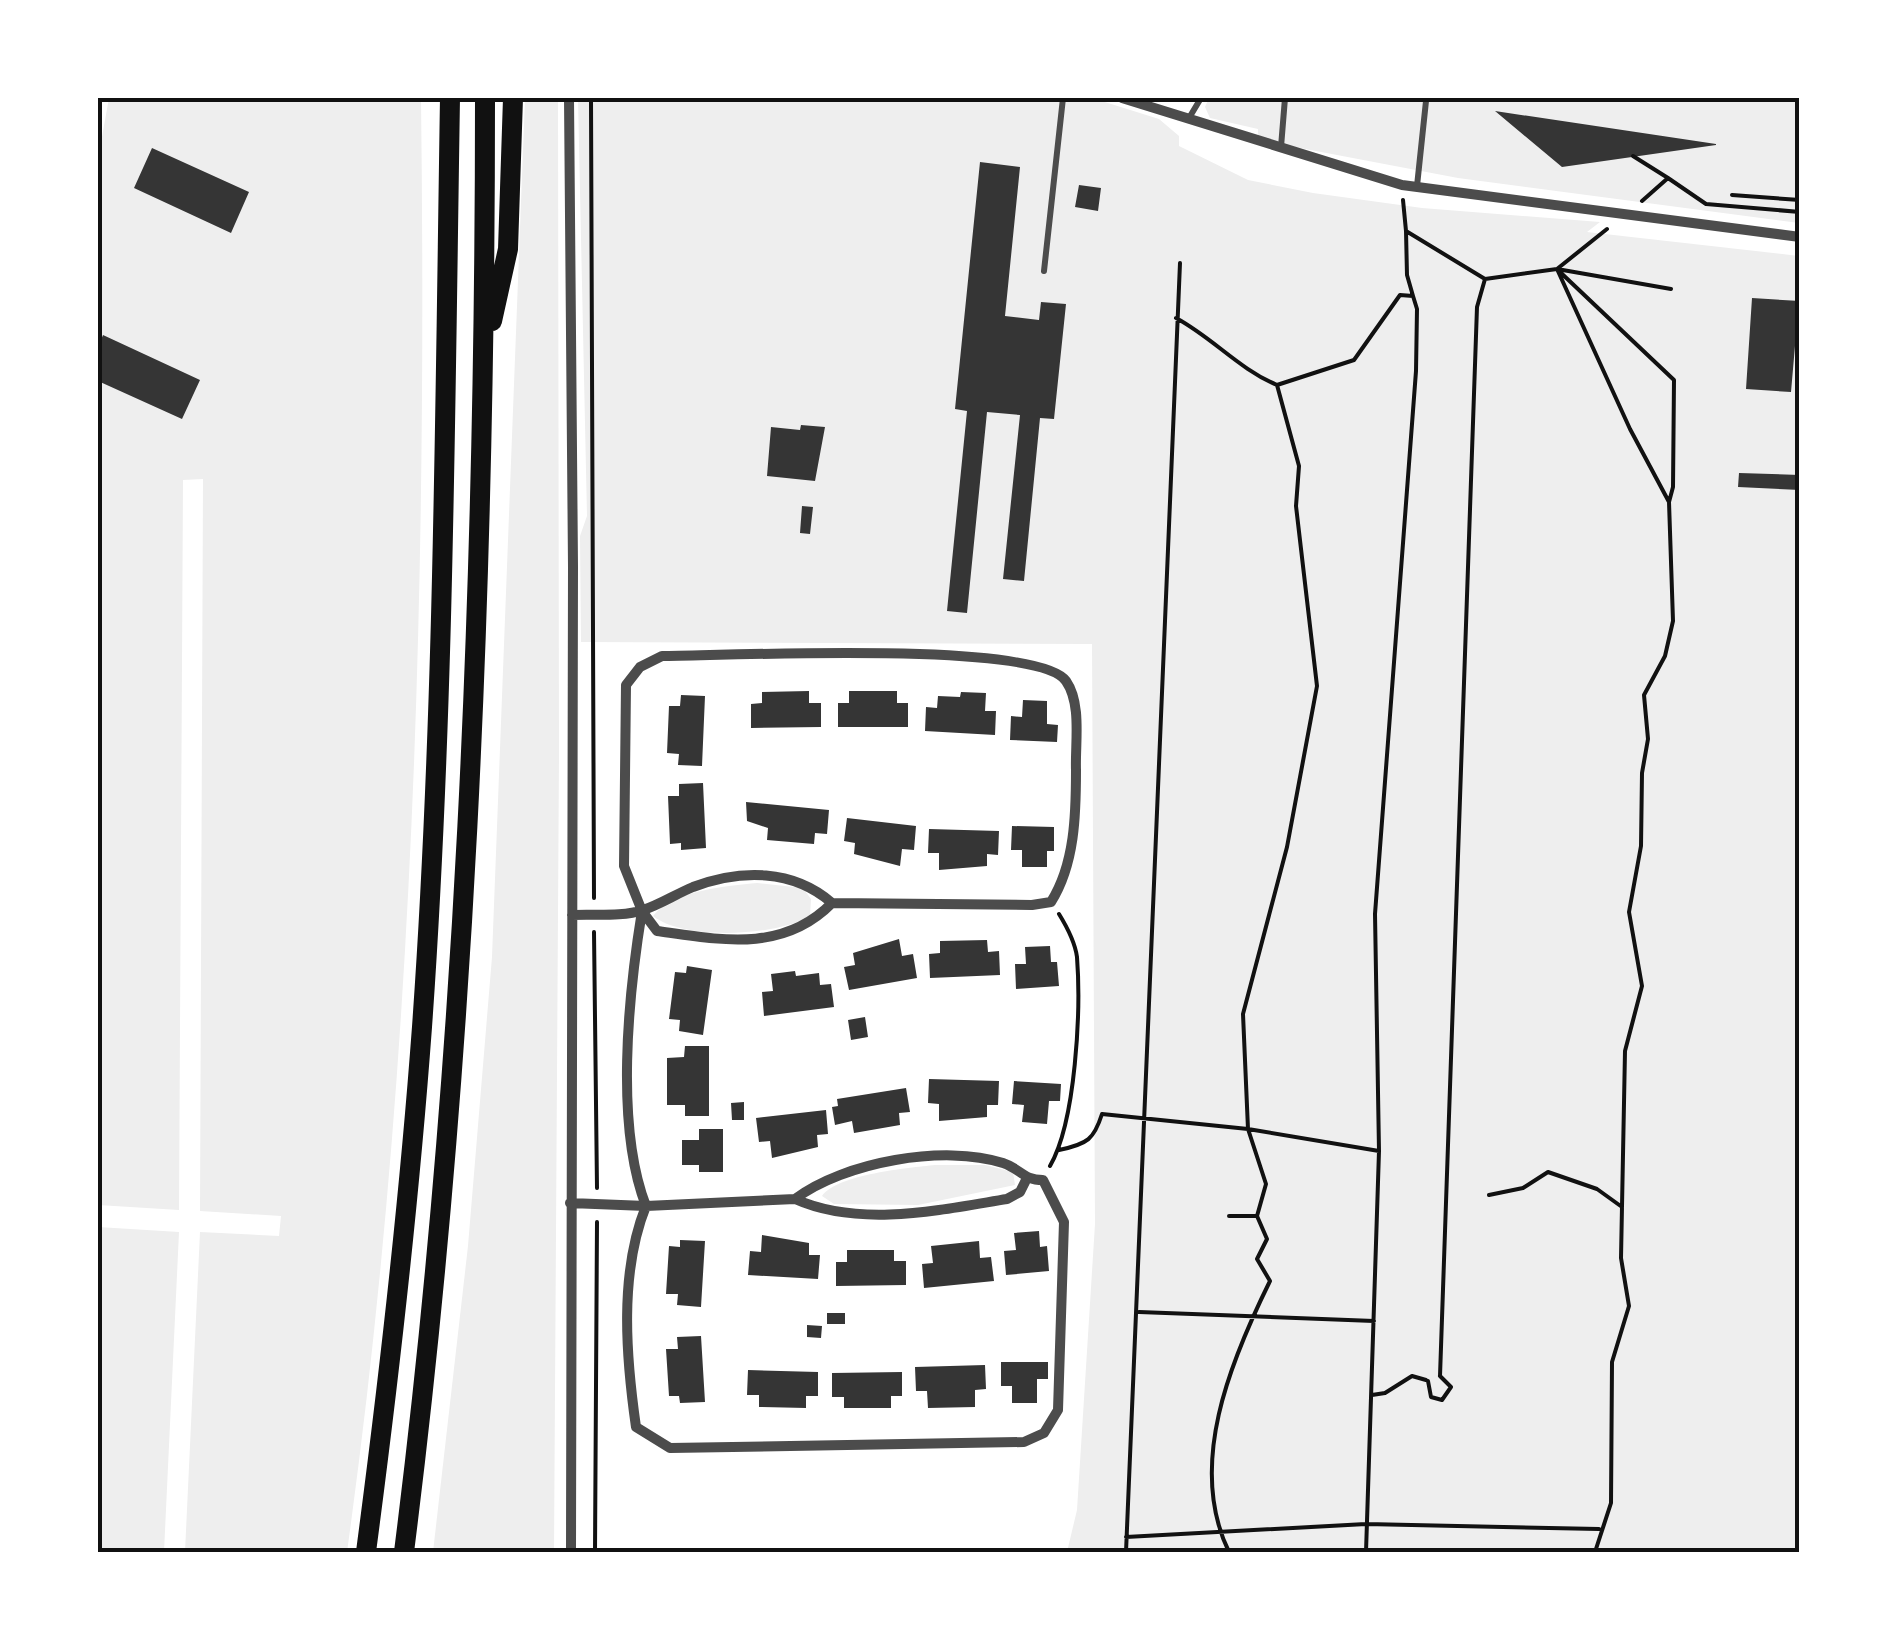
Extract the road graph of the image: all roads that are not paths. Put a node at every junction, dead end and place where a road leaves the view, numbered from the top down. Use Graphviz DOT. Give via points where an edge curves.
graph roads {
  1 [pos="450,98"];
  2 [pos="486,98"];
  3 [pos="514,98"];
  4 [pos="568,98"];
  5 [pos="1063,98"];
  6 [pos="1122,98"];
  7 [pos="1201,98"];
  8 [pos="1285,98"];
  9 [pos="1426,101"];
  10 [pos="1189,120"];
  11 [pos="1281,147"];
  12 [pos="1417,187"];
  13 [pos="1800,238"];
  14 [pos="1044,271"];
  15 [pos="483,362"];
  16 [pos="832,904"];
  17 [pos="642,911"];
  18 [pos="572,915"];
  19 [pos="1026,1180"];
  20 [pos="796,1199"];
  21 [pos="570,1203"];
  22 [pos="646,1206"];
  23 [pos="366,1552"];
  24 [pos="404,1552"];
  25 [pos="571,1552"];
  1 -- 23 [label="main road" via="443,570 422,1024"];
  2 -- 15 [label="main road"];
  3 -- 15 [label="main road" via="508,248"];
  4 -- 18 [label="street"];
  5 -- 14 [label="lane"];
  6 -- 10 [label="street"];
  7 -- 10 [label="lane"];
  8 -- 11 [label="lane"];
  9 -- 12 [label="lane"];
  10 -- 11 [label="street"];
  11 -- 12 [label="street"];
  12 -- 13 [label="street"];
  15 -- 24 [label="main road" via="459,998"];
  16 -- 17 [label="street" via="790,876 755,877 699,885"];
  16 -- 17 [label="street" via="810,926 758,939 658,931"];
  16 -- 17 [label="street" via="1050,902 1063,882 1076,814 1075,700 1065,679 1016,658 944,655 662,656 640,667 626,685 624,866"];
  17 -- 18 [label="street"];
  17 -- 22 [label="street" via="628,1018 633,1172"];
  18 -- 21 [label="street"];
  19 -- 20 [label="street" via="1007,1199 915,1213 823,1210"];
  19 -- 20 [label="street" via="1001,1162 938,1157 852,1170"];
  19 -- 22 [label="street" via="1043,1180 1064,1222 1058,1410 1044,1433 1024,1442 670,1448 636,1427 628,1369 632,1240"];
  20 -- 22 [label="street"];
  21 -- 22 [label="street"];
  21 -- 25 [label="street"];
}
